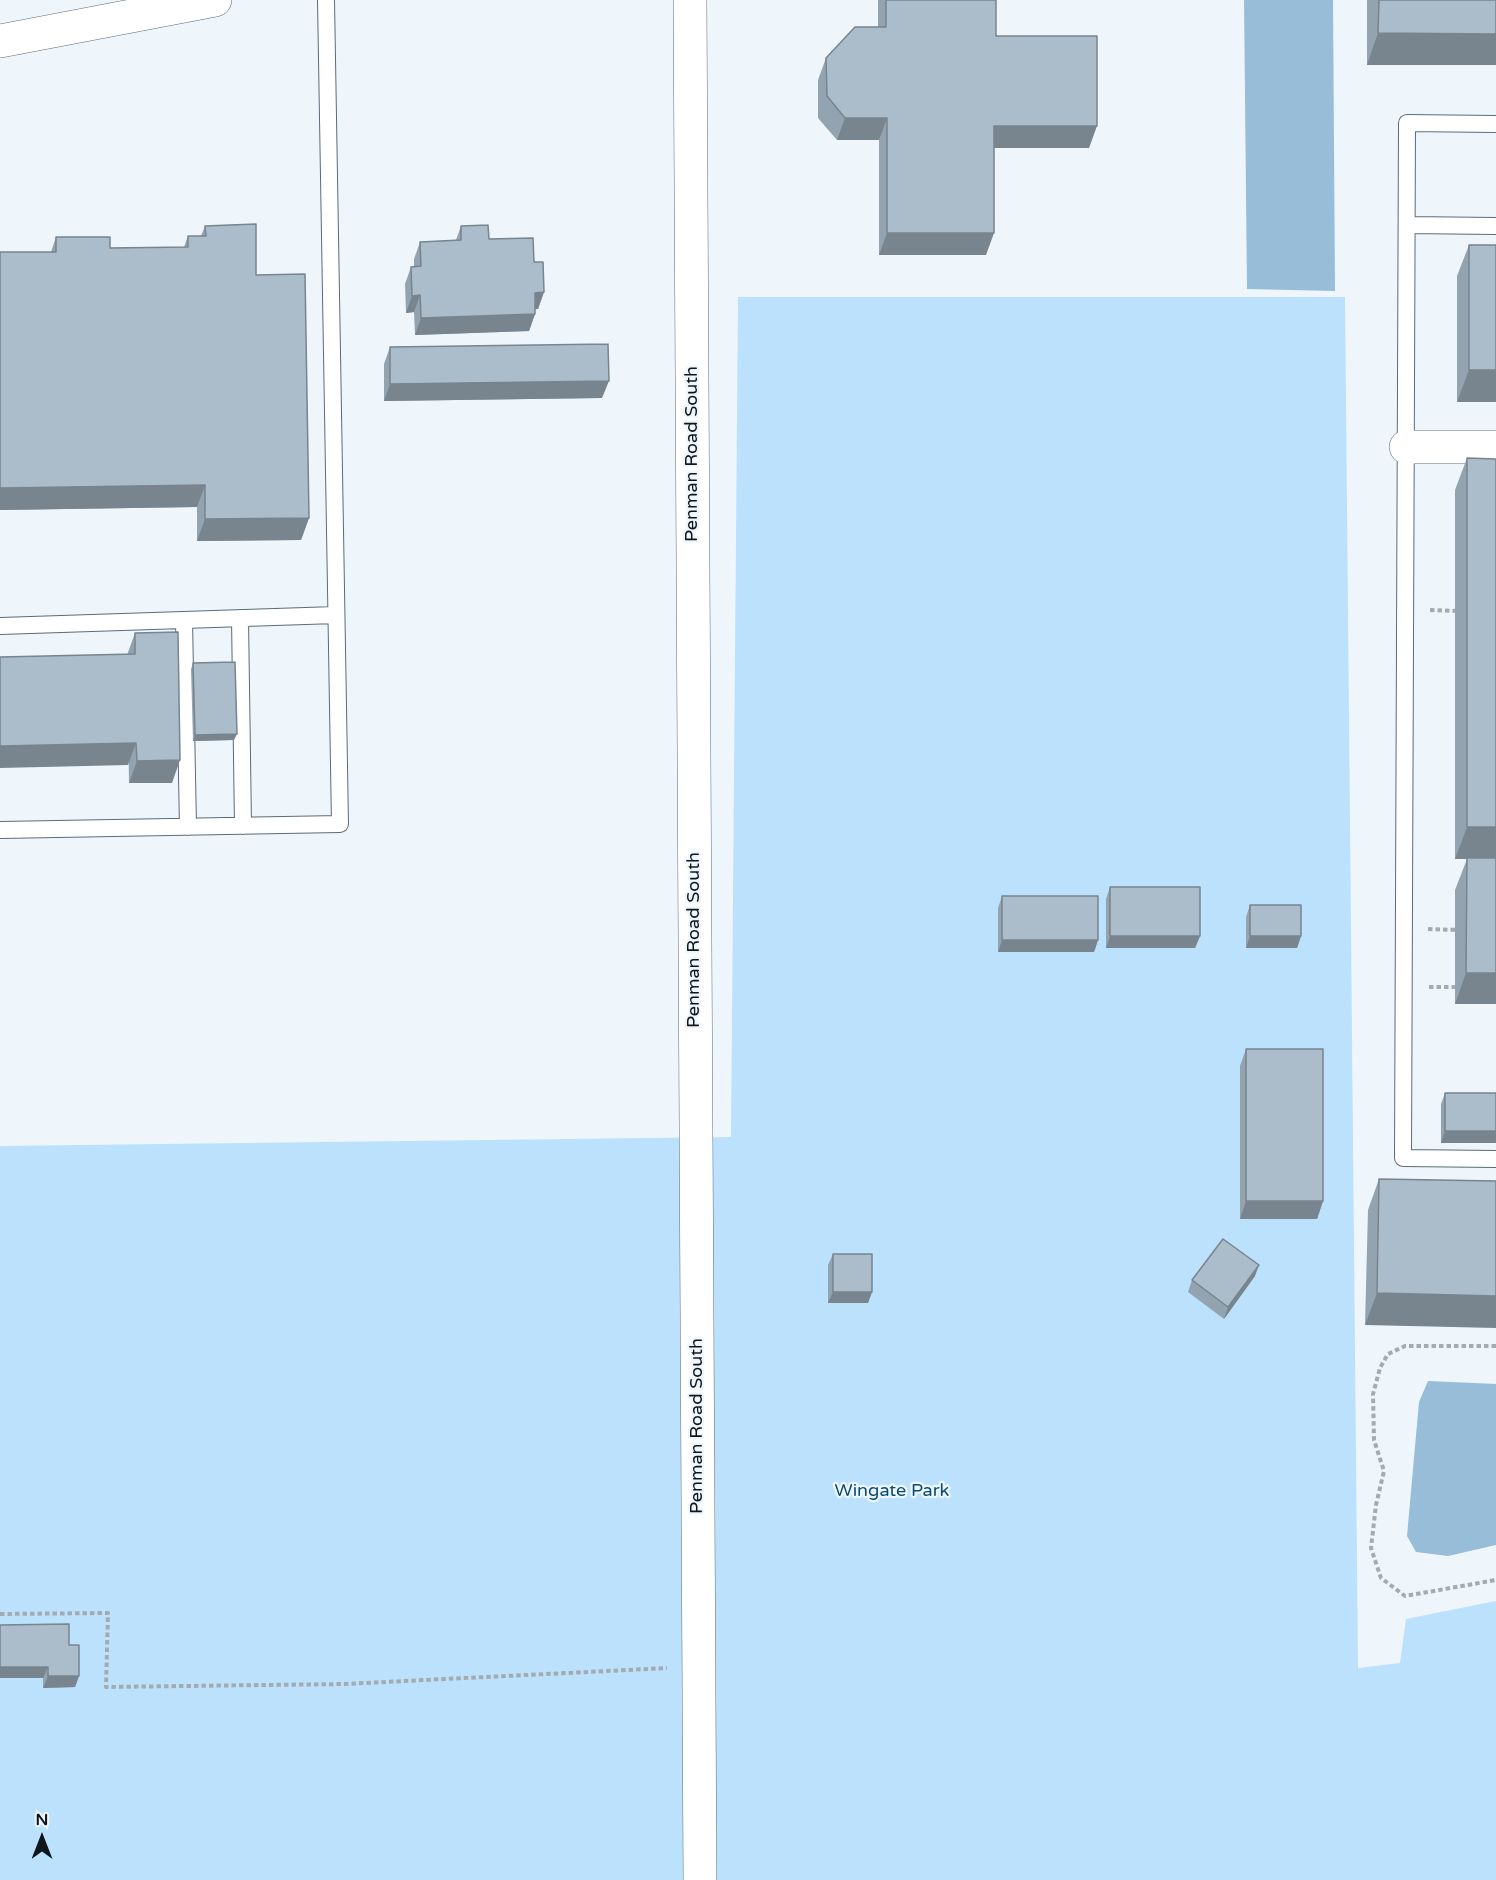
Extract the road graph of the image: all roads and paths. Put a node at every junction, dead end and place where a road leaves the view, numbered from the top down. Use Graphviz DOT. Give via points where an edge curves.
graph roads {
  1 [pos="215,0"];
  2 [pos="326,0"];
  3 [pos="690,0"];
  4 [pos="0,41"];
  5 [pos="1496,124"];
  6 [pos="1407,225"];
  7 [pos="1496,226"];
  8 [pos="1406,447"];
  9 [pos="1496,447"];
  10 [pos="1405,609"];
  11 [pos="1462,611"];
  12 [pos="336,615"];
  13 [pos="240,618"];
  14 [pos="184,620"];
  15 [pos="0,626"];
  16 [pos="243,826"];
  17 [pos="188,827"];
  18 [pos="0,830"];
  19 [pos="1404,928"];
  20 [pos="1462,930"];
  21 [pos="1461,987"];
  22 [pos="1404,988"];
  23 [pos="1496,1159"];
  24 [pos="1496,1346"];
  25 [pos="1496,1580"];
  26 [pos="0,1614"];
  27 [pos="699,1666"];
  28 [pos="700,1880"];
  1 -- 4 [label="street"];
  2 -- 12 [label="lane"];
  3 -- 27 [label="street, Penman Road South"];
  5 -- 6 [label="lane" via="1407,123"];
  6 -- 7 [label="lane"];
  6 -- 8 [label="lane"];
  8 -- 9 [label="street"];
  8 -- 10 [label="lane"];
  10 -- 11 [label="path"];
  10 -- 19 [label="lane"];
  12 -- 13 [label="lane"];
  12 -- 16 [label="lane" via="340,825"];
  13 -- 14 [label="lane"];
  13 -- 16 [label="lane"];
  14 -- 15 [label="lane"];
  14 -- 17 [label="lane"];
  16 -- 17 [label="lane"];
  17 -- 18 [label="lane"];
  19 -- 20 [label="path"];
  19 -- 22 [label="lane"];
  21 -- 22 [label="path"];
  22 -- 23 [label="lane" via="1403,1158"];
  24 -- 25 [label="path" via="1405,1346 1388,1354 1373,1394 1374,1440 1384,1471 1371,1548 1381,1578 1405,1596"];
  26 -- 27 [label="path" via="108,1613 106,1687 345,1684"];
  27 -- 28 [label="street, Penman Road South"];
}
